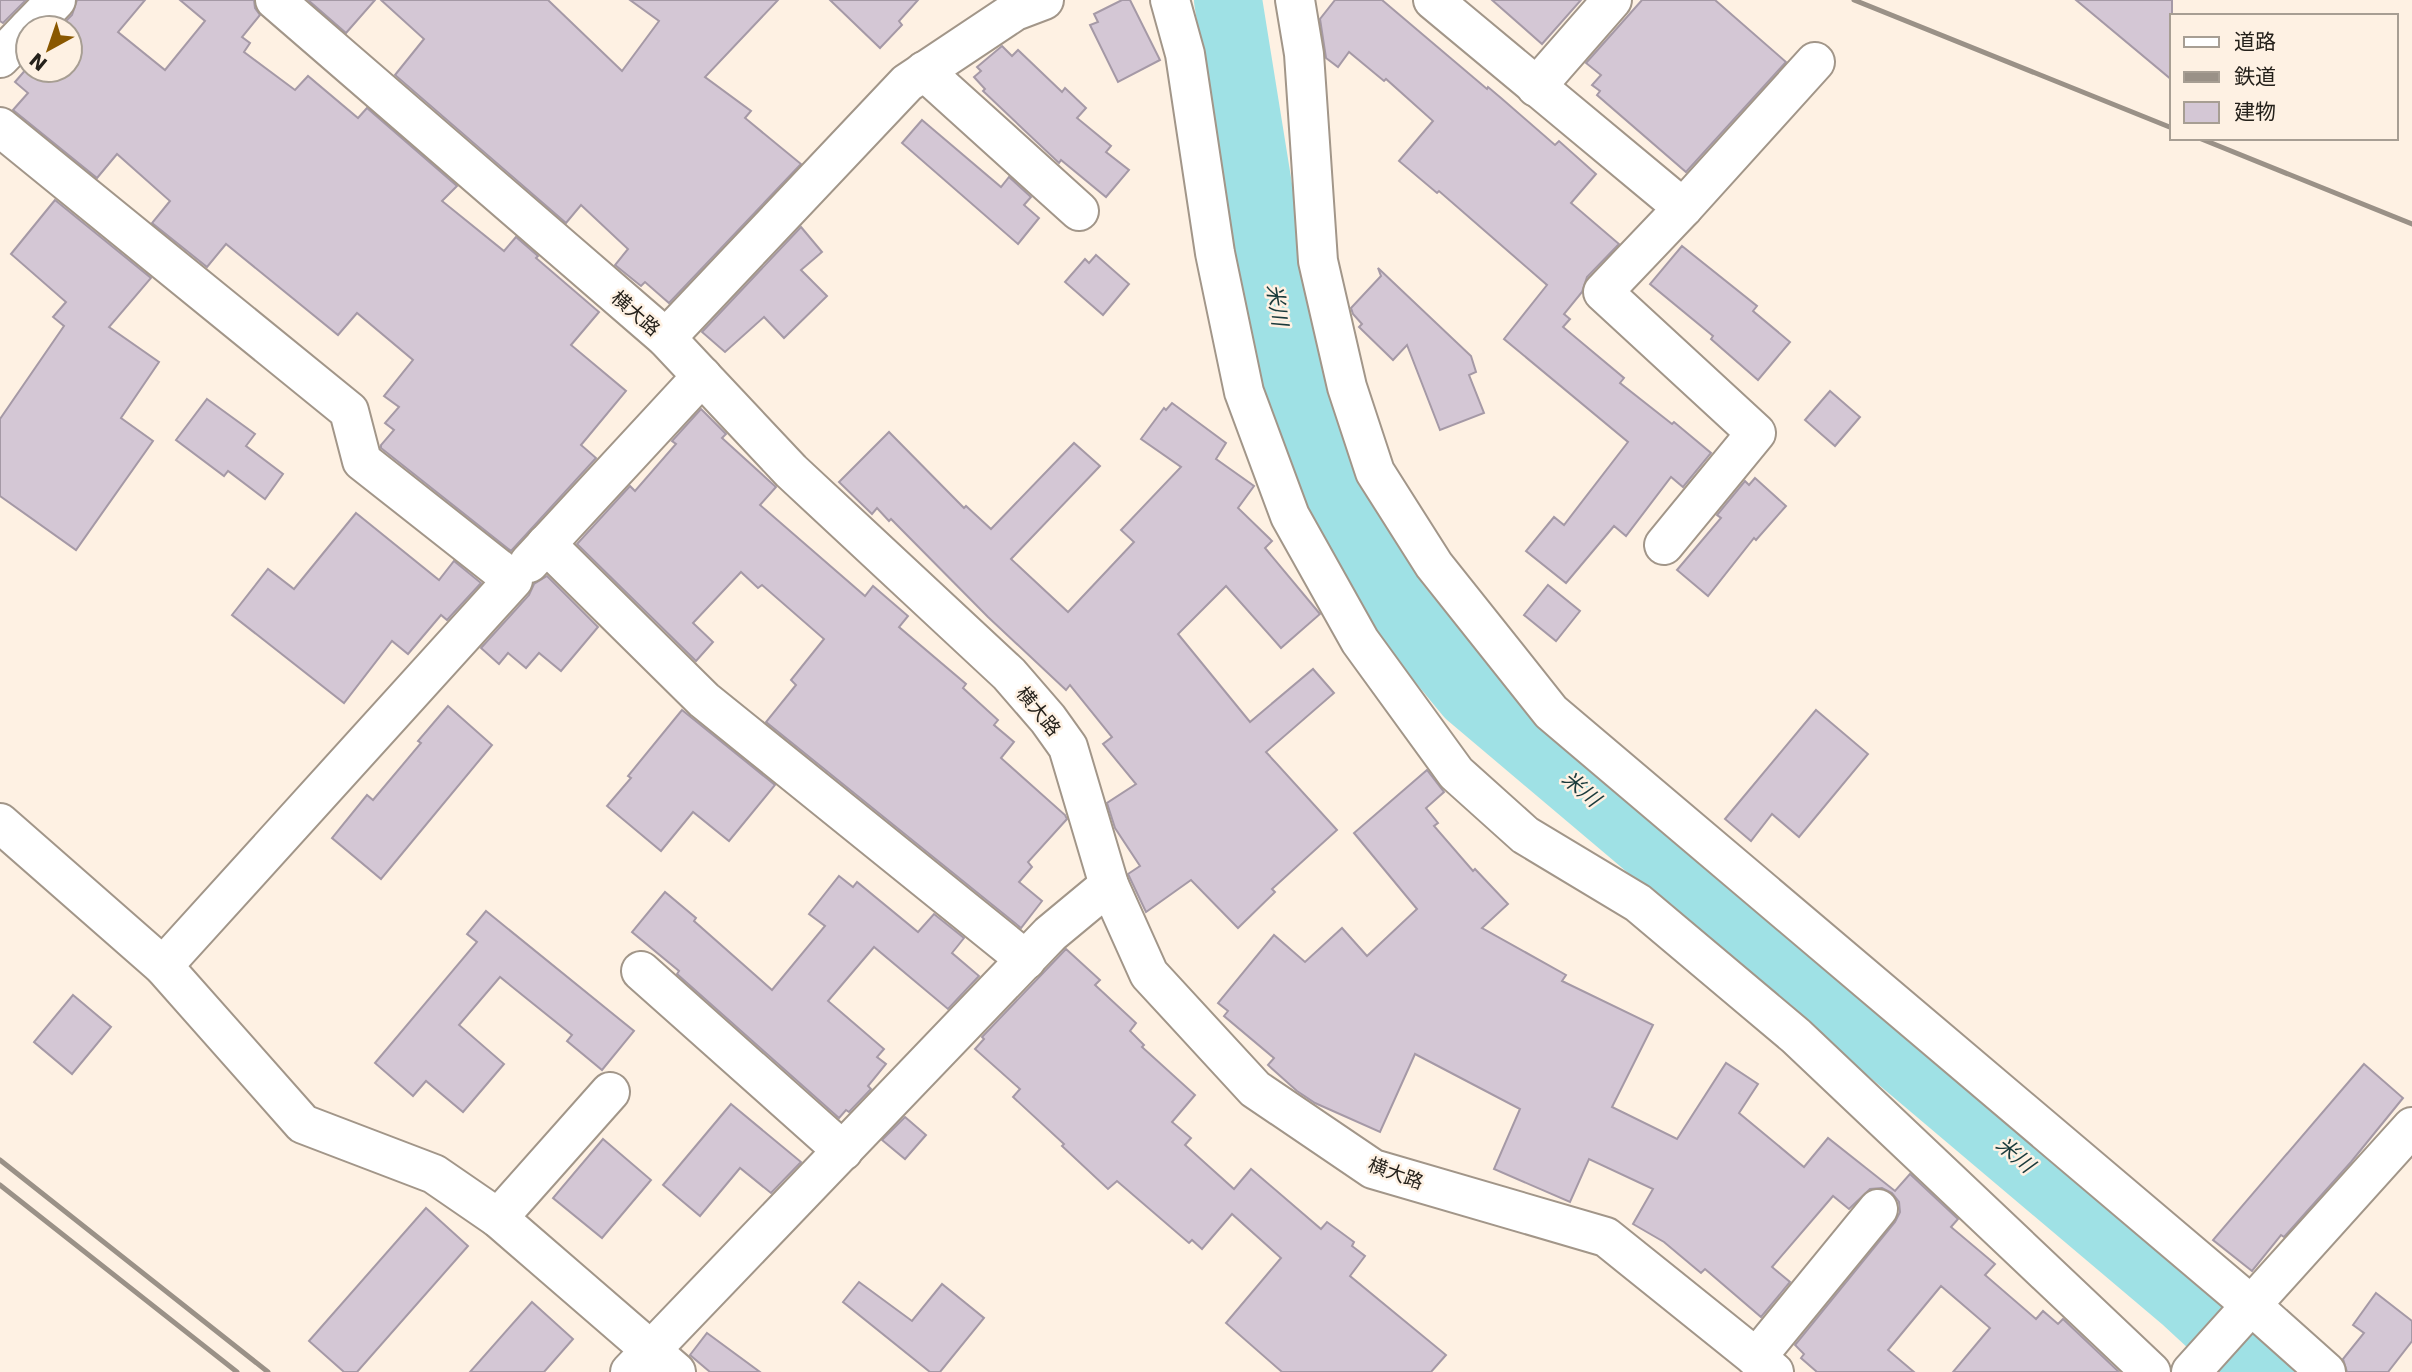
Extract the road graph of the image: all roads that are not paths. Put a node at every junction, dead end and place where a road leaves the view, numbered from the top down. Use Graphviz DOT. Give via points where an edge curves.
graph roads {
  1 [pos="57,0"];
  2 [pos="275,0"];
  3 [pos="1044,0"];
  4 [pos="1170,0"];
  5 [pos="1294,0"];
  6 [pos="1612,0"];
  7 [pos="1449,5"];
  8 [pos="43,14"];
  9 [pos="14,44"];
  10 [pos="0,58"];
  11 [pos="1815,62"];
  12 [pos="924,71"];
  13 [pos="1536,86"];
  14 [pos="0,127"];
  15 [pos="1683,208"];
  16 [pos="1079,211"];
  17 [pos="666,338"];
  18 [pos="702,376"];
  19 [pos="546,544"];
  20 [pos="1664,545"];
  21 [pos="513,580"];
  22 [pos="0,823"];
  23 [pos="1109,885"];
  24 [pos="1026,960"];
  25 [pos="163,966"];
  26 [pos="641,971"];
  27 [pos="610,1092"];
  28 [pos="2412,1127"];
  29 [pos="843,1151"];
  30 [pos="1878,1209"];
  31 [pos="498,1218"];
  32 [pos="2246,1311"];
  33 [pos="652,1365"];
  34 [pos="1765,1365"];
  35 [pos="2151,1372"];
  36 [pos="2191,1372"];
  37 [pos="2326,1372"];
  1 -- 8 [label="street"];
  2 -- 17 [label="street, 横大路"];
  3 -- 12 [label="street" via="1015,11"];
  4 -- 35 [label="street" via="1185,54 1215,253 1244,392 1290,516 1360,641 1457,774 1525,835 1638,903 1796,1036"];
  5 -- 32 [label="street" via="1304,54 1318,261 1347,387 1376,471 1434,565 1551,712"];
  6 -- 13 [label="street"];
  7 -- 13 [label="street"];
  9 -- 10 [label="street"];
  11 -- 15 [label="street"];
  12 -- 16 [label="street"];
  12 -- 17 [label="street" via="907,83"];
  13 -- 15 [label="street"];
  14 -- 21 [label="street" via="349,411 362,461"];
  15 -- 20 [label="street" via="1603,292 1756,433"];
  17 -- 18 [label="street, 横大路"];
  18 -- 19 [label="street"];
  18 -- 23 [label="street, 横大路" via="791,471 1009,674 1048,719 1069,747"];
  19 -- 21 [label="street"];
  19 -- 24 [label="street" via="704,700"];
  21 -- 25 [label="street"];
  22 -- 25 [label="street"];
  23 -- 24 [label="street"];
  23 -- 34 [label="street, 横大路" via="1149,974 1255,1089 1373,1168 1606,1237"];
  24 -- 29 [label="street"];
  25 -- 31 [label="street" via="303,1124 434,1174"];
  26 -- 29 [label="street"];
  27 -- 31 [label="street"];
  28 -- 32 [label="street"];
  29 -- 33 [label="street"];
  30 -- 34 [label="street"];
  31 -- 33 [label="street"];
  32 -- 36 [label="street"];
  32 -- 37 [label="street"];
}
